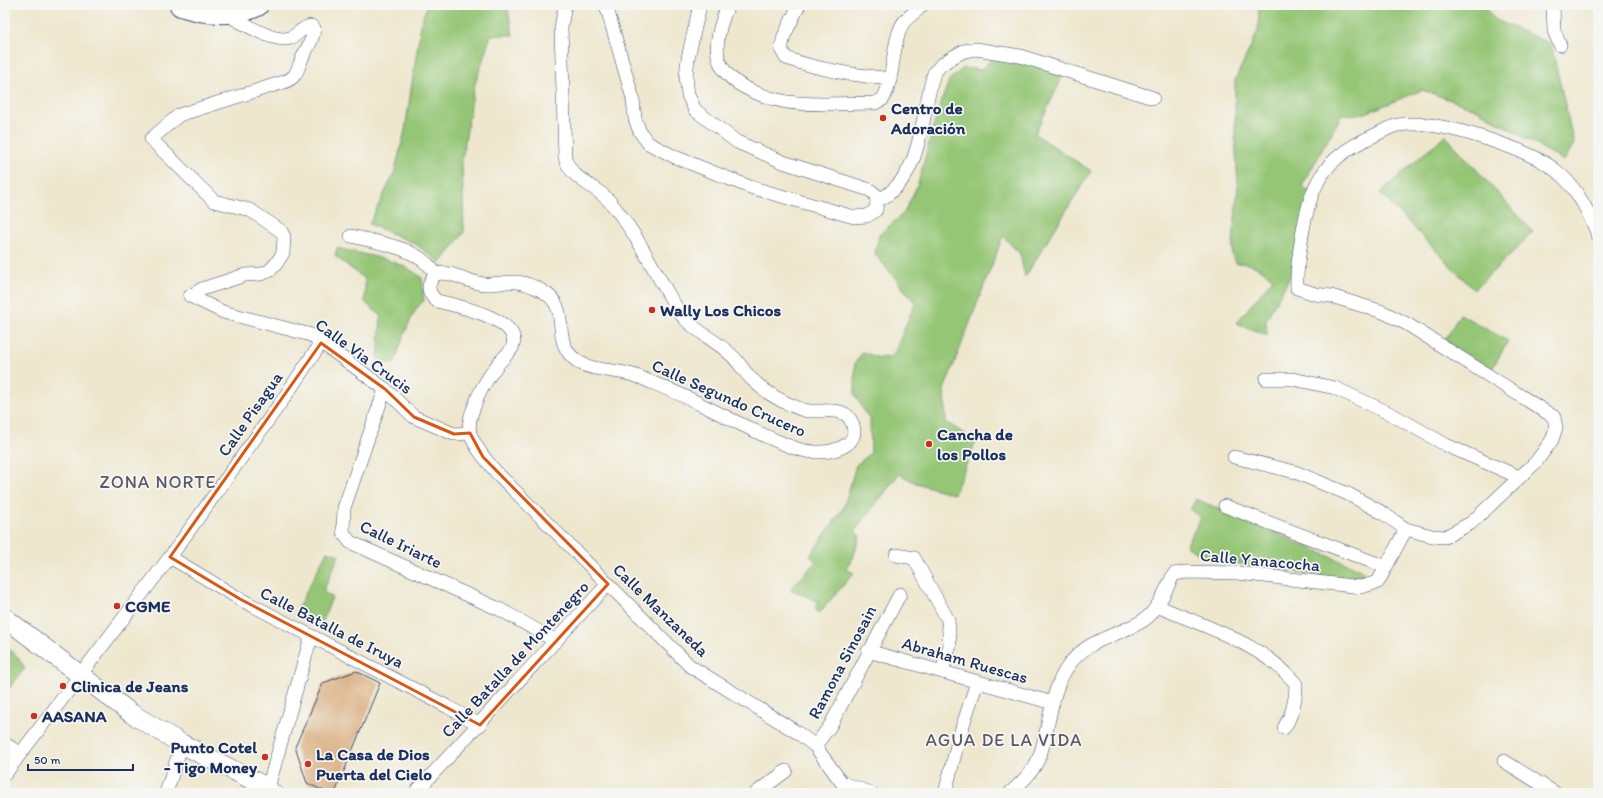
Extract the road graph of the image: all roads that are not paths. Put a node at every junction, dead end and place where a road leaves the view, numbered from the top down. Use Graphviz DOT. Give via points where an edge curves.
graph roads {
  1 [pos="181,5"];
  2 [pos="257,5"];
  3 [pos="565,5"];
  4 [pos="606,5"];
  5 [pos="700,5"];
  6 [pos="728,5"];
  7 [pos="799,5"];
  8 [pos="922,5"];
  9 [pos="1553,5"];
  10 [pos="232,11"];
  11 [pos="1560,46"];
  12 [pos="890,79"];
  13 [pos="1153,98"];
  14 [pos="877,201"];
  15 [pos="1598,235"];
  16 [pos="351,236"];
  17 [pos="436,274"];
  18 [pos="321,343"];
  19 [pos="1266,379"];
  20 [pos="385,389"];
  21 [pos="470,433"];
  22 [pos="1234,457"];
  23 [pos="1519,477"];
  24 [pos="1226,506"];
  25 [pos="1406,529"];
  26 [pos="896,555"];
  27 [pos="170,557"];
  28 [pos="1386,567"];
  29 [pos="608,584"];
  30 [pos="900,594"];
  31 [pos="1157,606"];
  32 [pos="5,618"];
  33 [pos="311,637"];
  34 [pos="556,641"];
  35 [pos="868,651"];
  36 [pos="942,672"];
  37 [pos="80,673"];
  38 [pos="977,682"];
  39 [pos="1053,703"];
  40 [pos="480,725"];
  41 [pos="1284,728"];
  42 [pos="5,744"];
  43 [pos="182,744"];
  44 [pos="814,746"];
  45 [pos="20,753"];
  46 [pos="1504,761"];
  47 [pos="786,771"];
  48 [pos="5,774"];
  49 [pos="271,791"];
  50 [pos="166,793"];
  51 [pos="415,793"];
  52 [pos="756,793"];
  53 [pos="871,793"];
  54 [pos="945,793"];
  55 [pos="1010,793"];
  56 [pos="1556,793"];
  1 -- 10 [label="highway" via="200,10"];
  2 -- 10 [label="highway"];
  3 -- 17 [label="street, Calle Segundo Crucero" via="561,28 565,158 570,170 603,194 616,209 640,244 675,306 686,319 715,344 734,356 765,391 780,401 805,411 837,411 845,414 852,425 852,437 842,448 831,451 815,453 796,449 753,432 700,404 636,376 577,361 564,346 558,306 553,297 532,285 516,282 472,283 448,273"];
  4 -- 14 [label="street" via="633,99 635,119 648,143 675,157 750,187 854,217 867,216 876,210"];
  5 -- 14 [label="street" via="686,77 688,95 695,110 737,142 783,162 870,190 876,195"];
  6 -- 12 [label="street" via="720,27 719,64 740,86 774,100 787,102 875,103 883,99"];
  7 -- 12 [label="street" via="782,42 781,49 786,58 854,75"];
  8 -- 12 [label="street" via="906,18 900,28"];
  9 -- 11 [label="street" via="1554,31"];
  10 -- 18 [label="street, Calle Via Crucis" via="235,19 277,39 293,37 306,27 314,28 311,45 296,74 291,80 179,115 151,139 214,201 250,210 281,231 285,242 283,253 269,271 224,282 190,296 223,312 311,335"];
  13 -- 14 [label="street" via="1020,56 976,50 964,51 941,65 934,74 916,154 905,176 890,195"];
  15 -- 23 [label="street" via="1575,189 1557,171 1538,158 1466,132 1418,124 1396,125 1358,142 1337,158 1317,180 1306,210 1296,272 1297,288 1383,312 1407,324 1554,417 1556,428 1552,440 1536,462"];
  16 -- 17 [label="street" via="411,253 431,267"];
  17 -- 21 [label="street" via="428,285 431,295 437,301 492,318 506,325 513,337 512,348 497,365 479,393 472,414"];
  18 -- 20 [label="street, Calle Via Crucis"];
  18 -- 27 [label="street, Calle Pisagua"];
  19 -- 23 [label="street" via="1293,379 1335,388 1393,415 1446,445"];
  20 -- 21 [label="street, Calle Via Crucis" via="414,417 454,434"];
  20 -- 34 [label="street, Calle Iriarte" via="344,508 343,532 350,542 363,549 501,610"];
  21 -- 29 [label="street, Calle Manzaneda" via="483,457 496,472"];
  22 -- 25 [label="street" via="1295,472 1348,494"];
  23 -- 25 [label="street" via="1471,523 1458,532 1445,537"];
  24 -- 28 [label="street"];
  25 -- 28 [label="street, Calle Yanacocha"];
  26 -- 36 [label="street" via="914,558 948,620 950,646"];
  27 -- 33 [label="street, Calle Batalla de Iruya"];
  27 -- 37 [label="street, Calle Pisagua"];
  28 -- 31 [label="street, Calle Yanacocha" via="1378,582 1361,587 1237,573 1174,574"];
  29 -- 34 [label="street, Calle Batalla de Montenegro"];
  29 -- 44 [label="street, Calle Manzaneda" via="690,666 798,733"];
  30 -- 35 [label="street, Ramona Sinosain"];
  31 -- 39 [label="street, Calle Yanacocha" via="1144,619 1095,642 1080,652 1068,665"];
  31 -- 41 [label="street" via="1223,634 1268,657 1287,673 1296,684 1296,698 1292,715"];
  32 -- 37 [label="main road"];
  33 -- 40 [label="street, Calle Batalla de Iruya"];
  33 -- 49 [label="street"];
  34 -- 40 [label="street, Calle Batalla de Montenegro"];
  35 -- 36 [label="street, Abraham Ruescas"];
  35 -- 44 [label="street, Ramona Sinosain" via="830,726"];
  36 -- 38 [label="street, Abraham Ruescas"];
  37 -- 43 [label="main road" via="132,714"];
  37 -- 45 [label="street, Calle Pisagua"];
  38 -- 39 [label="street, Abraham Ruescas"];
  38 -- 54 [label="street"];
  39 -- 55 [label="street, Calle Yanacocha" via="1040,756 1031,772"];
  40 -- 51 [label="street, Calle Batalla de Montenegro"];
  42 -- 45 [label="street"];
  43 -- 49 [label="main road"];
  43 -- 50 [label="street"];
  44 -- 53 [label="street, Calle Manzaneda" via="842,783"];
  45 -- 48 [label="street, Calle Pisagua"];
  46 -- 56 [label="street"];
  47 -- 52 [label="street"];
}
